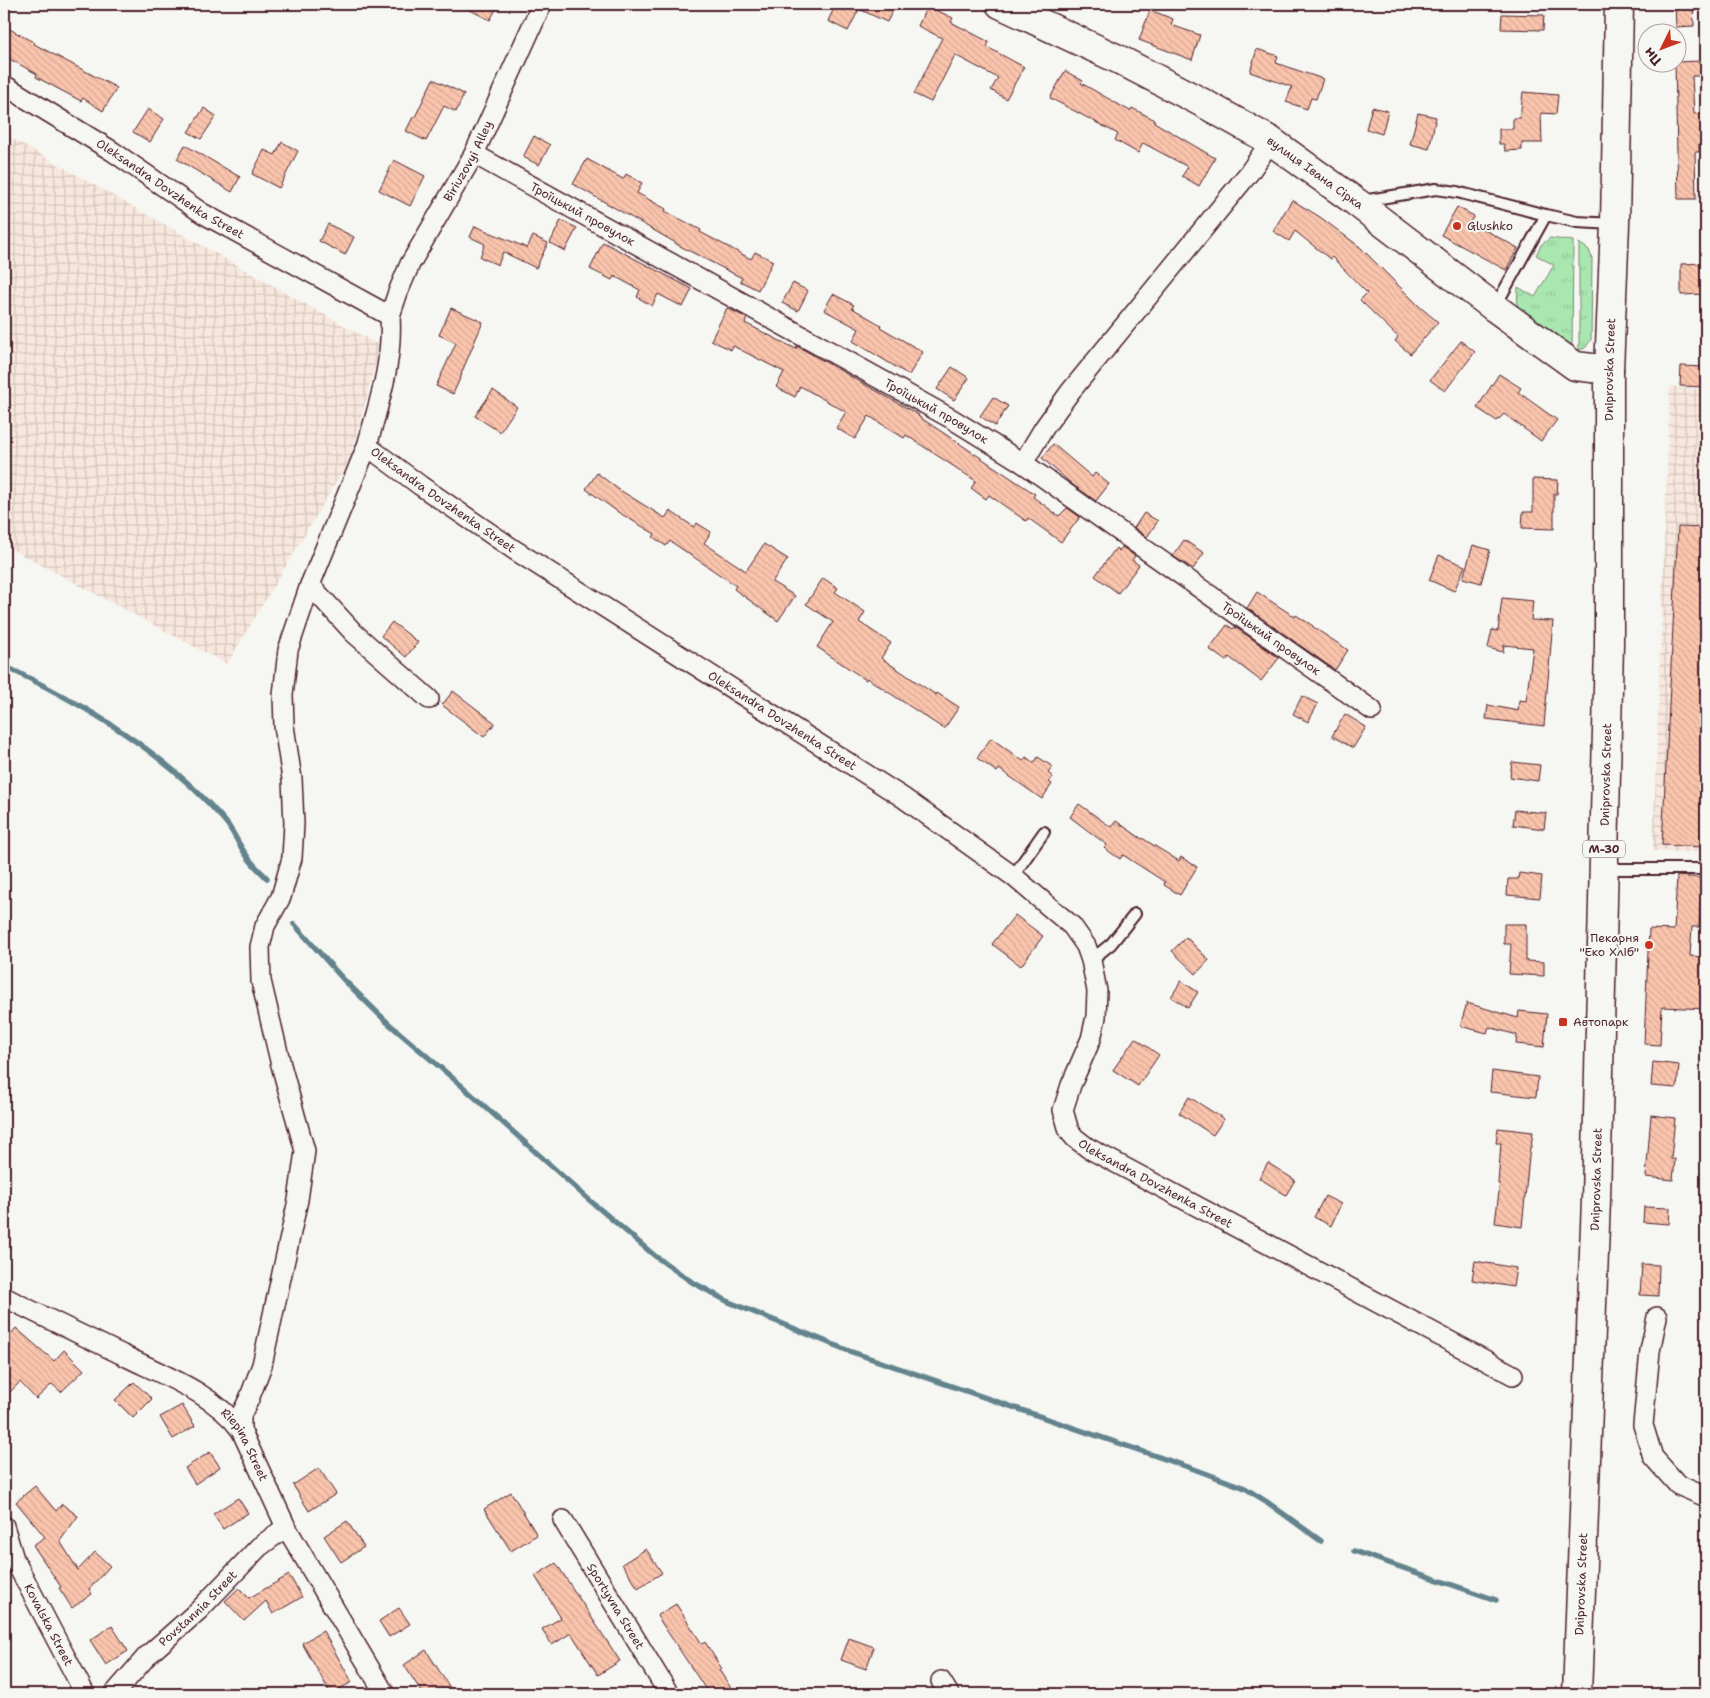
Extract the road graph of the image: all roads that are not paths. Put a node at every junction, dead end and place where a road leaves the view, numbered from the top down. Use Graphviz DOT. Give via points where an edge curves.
graph roads {
  1 [pos="542,4"];
  2 [pos="1000,4"];
  3 [pos="1619,4"];
  4 [pos="4,85"];
  5 [pos="1270,141"];
  6 [pos="474,154"];
  7 [pos="1356,202"];
  8 [pos="1546,216"];
  9 [pos="1615,224"];
  10 [pos="1495,308"];
  11 [pos="390,316"];
  12 [pos="1609,370"];
  13 [pos="367,446"];
  14 [pos="1023,464"];
  15 [pos="310,585"];
  16 [pos="429,699"];
  17 [pos="1372,710"];
  18 [pos="1044,832"];
  19 [pos="1604,869"];
  20 [pos="1706,869"];
  21 [pos="1014,876"];
  22 [pos="1135,914"];
  23 [pos="1091,960"];
  24 [pos="4,1297"];
  25 [pos="1657,1317"];
  26 [pos="1513,1375"];
  27 [pos="240,1430"];
  28 [pos="1706,1497"];
  29 [pos="563,1520"];
  30 [pos="4,1526"];
  31 [pos="286,1527"];
  32 [pos="85,1694"];
  33 [pos="114,1694"];
  34 [pos="385,1694"];
  35 [pos="669,1694"];
  36 [pos="1577,1694"];
  1 -- 6 [label="street, Biriuzovyi Alley"];
  2 -- 5 [label="main road, вулиця Івана Сірка" via="1120,60"];
  3 -- 9 [label="main road, Dniprovska Street / М-30"];
  4 -- 11 [label="street, Oleksandra Dovzhenka Street" via="112,151 202,213"];
  5 -- 7 [label="main road, вулиця Івана Сірка"];
  5 -- 14 [label="street" via="1249,173 1070,392"];
  6 -- 11 [label="street, Biriuzovyi Alley" via="410,264"];
  6 -- 14 [label="street, Троїцький провулок" via="952,419"];
  7 -- 8 [label="lane" via="1436,189"];
  7 -- 10 [label="main road, вулиця Івана Сірка"];
  8 -- 9 [label="lane"];
  8 -- 10 [label="lane"];
  9 -- 12 [label="main road, Dniprovska Street / М-30"];
  10 -- 12 [label="main road, вулиця Івана Сірка" via="1576,366"];
  11 -- 13 [label="street, Oleksandra Dovzhenka Street" via="392,339 388,370"];
  12 -- 19 [label="main road, Dniprovska Street / М-30" via="1609,635"];
  13 -- 15 [label="street"];
  13 -- 21 [label="street, Oleksandra Dovzhenka Street" via="513,549 894,792"];
  14 -- 17 [label="street, Троїцький провулок"];
  15 -- 16 [label="street" via="354,633"];
  15 -- 27 [label="street" via="288,650 284,695 294,824 292,858 281,897 265,926 260,947 261,981 304,1151 298,1200 262,1365 241,1415"];
  18 -- 21 [label="lane"];
  19 -- 20 [label="lane"];
  19 -- 36 [label="main road, Dniprovska Street / М-30" via="1596,1200"];
  21 -- 23 [label="street, Oleksandra Dovzhenka Street" via="1072,926"];
  22 -- 23 [label="lane" via="1111,944"];
  23 -- 26 [label="street, Oleksandra Dovzhenka Street" via="1097,991 1096,1017 1091,1039 1063,1110 1066,1124 1075,1138 1088,1148"];
  24 -- 27 [label="street, Riepina Street" via="187,1387 220,1407"];
  25 -- 28 [label="street" via="1650,1350 1643,1425 1652,1457 1678,1485"];
  27 -- 31 [label="street, Riepina Street"];
  29 -- 35 [label="street, Sportyvna Street"];
  30 -- 32 [label="street, Kovalska Street" via="14,1559"];
  31 -- 33 [label="street, Povstannia Street" via="259,1547 199,1610 146,1656"];
  31 -- 34 [label="street, Riepina Street"];
}
